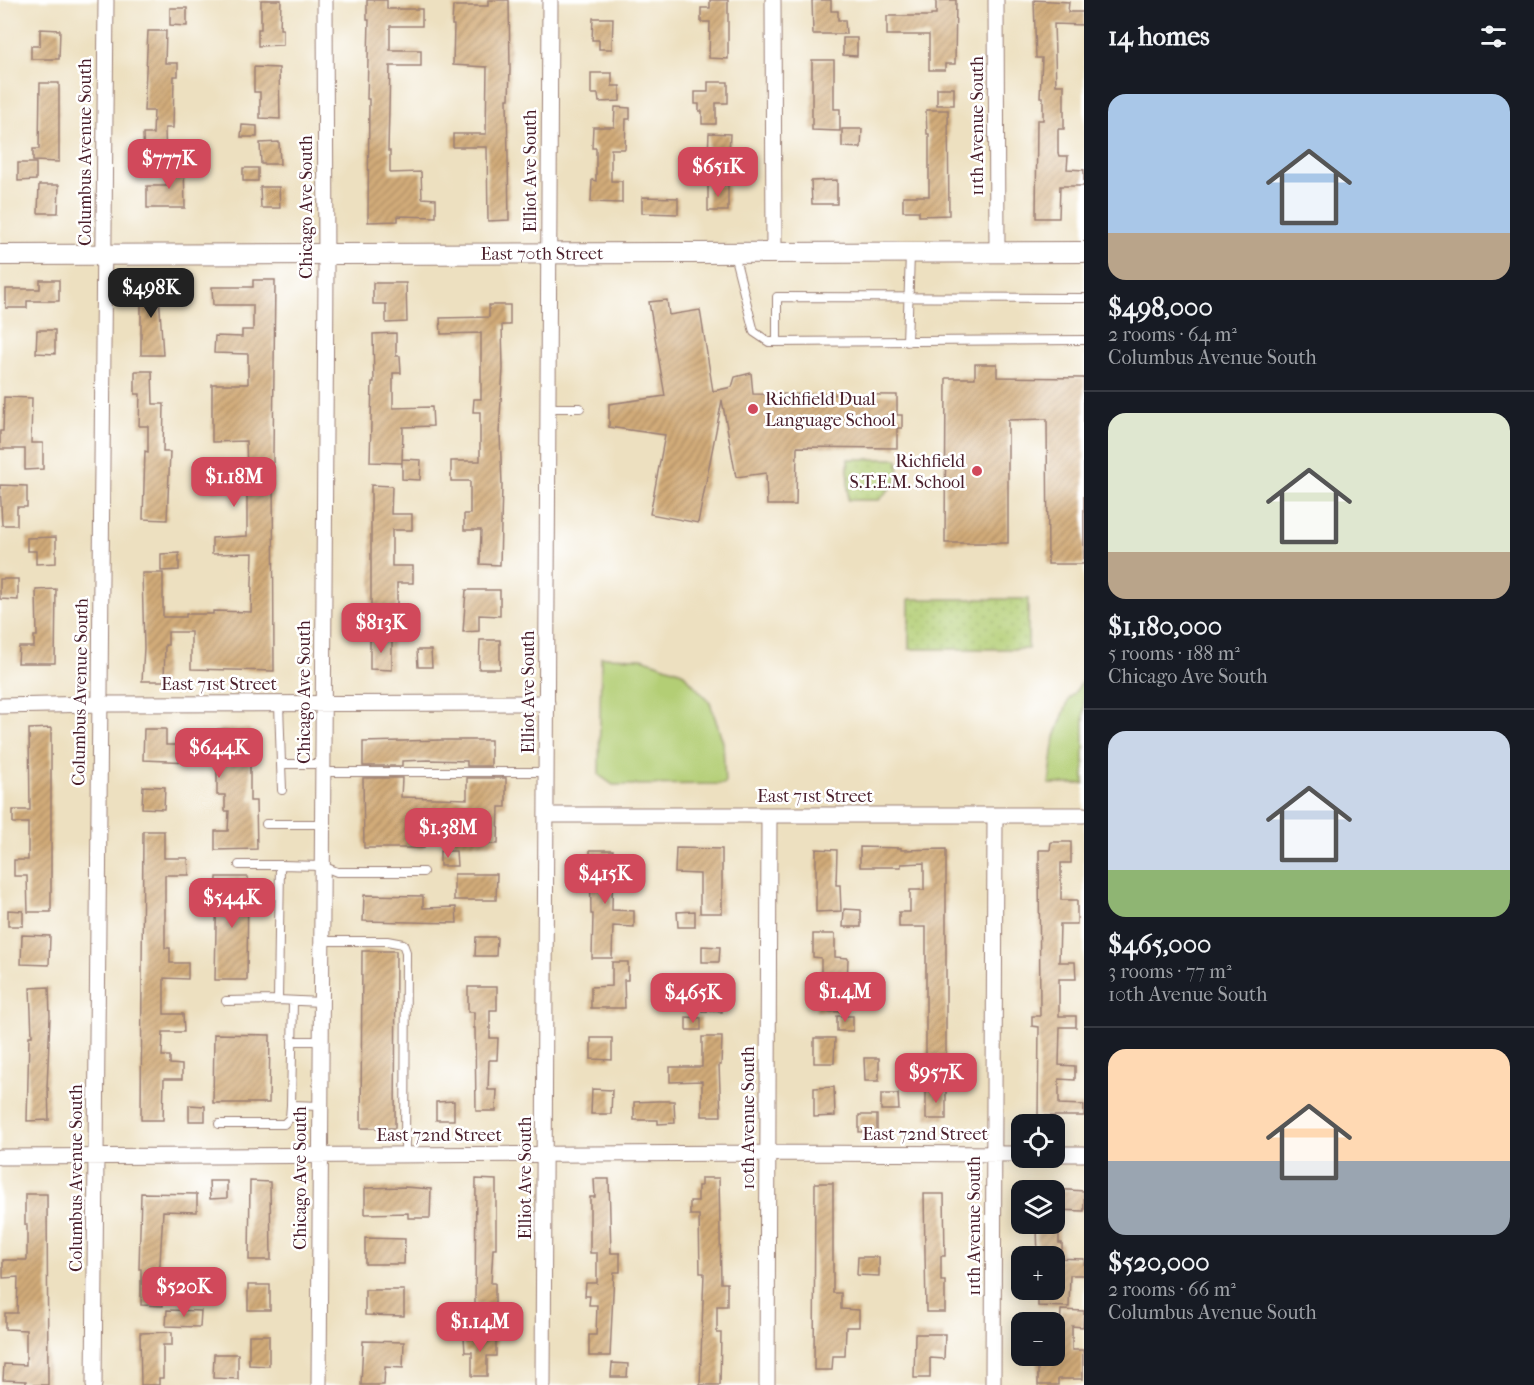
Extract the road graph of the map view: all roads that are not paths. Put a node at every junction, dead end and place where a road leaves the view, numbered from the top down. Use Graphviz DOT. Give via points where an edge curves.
graph roads {
  1 [pos="106,0"];
  2 [pos="325,0"];
  3 [pos="550,0"];
  4 [pos="773,0"];
  5 [pos="996,0"];
  6 [pos="910,252"];
  7 [pos="997,252"];
  8 [pos="1084,252"];
  9 [pos="550,253"];
  10 [pos="734,253"];
  11 [pos="774,253"];
  12 [pos="326,254"];
  13 [pos="0,255"];
  14 [pos="104,255"];
  15 [pos="908,297"];
  16 [pos="1084,298"];
  17 [pos="1084,340"];
  18 [pos="777,342"];
  19 [pos="908,342"];
  20 [pos="549,408"];
  21 [pos="580,408"];
  22 [pos="99,704"];
  23 [pos="279,704"];
  24 [pos="323,704"];
  25 [pos="547,704"];
  26 [pos="0,706"];
  27 [pos="281,764"];
  28 [pos="323,768"];
  29 [pos="547,772"];
  30 [pos="282,790"];
  31 [pos="547,815"];
  32 [pos="769,815"];
  33 [pos="995,815"];
  34 [pos="1084,815"];
  35 [pos="266,824"];
  36 [pos="323,824"];
  37 [pos="239,865"];
  38 [pos="280,865"];
  39 [pos="322,866"];
  40 [pos="423,872"];
  41 [pos="322,941"];
  42 [pos="226,1000"];
  43 [pos="278,1000"];
  44 [pos="293,1001"];
  45 [pos="321,1002"];
  46 [pos="292,1041"];
  47 [pos="321,1041"];
  48 [pos="291,1105"];
  49 [pos="320,1106"];
  50 [pos="219,1124"];
  51 [pos="767,1153"];
  52 [pos="544,1154"];
  53 [pos="993,1154"];
  54 [pos="1011,1154"];
  55 [pos="1065,1154"];
  56 [pos="1084,1154"];
  57 [pos="96,1155"];
  58 [pos="320,1155"];
  59 [pos="405,1155"];
  60 [pos="0,1157"];
  61 [pos="94,1385"];
  62 [pos="319,1385"];
  63 [pos="543,1385"];
  64 [pos="766,1385"];
  65 [pos="993,1385"];
  1 -- 14 [label="street, Columbus Avenue South"];
  2 -- 12 [label="street, Chicago Ave South"];
  3 -- 9 [label="street, Elliot Ave South"];
  4 -- 11 [label="street"];
  5 -- 7 [label="street, 11th Avenue South"];
  6 -- 7 [label="street, East 70th Street"];
  6 -- 11 [label="street, East 70th Street"];
  6 -- 15 [label="lane"];
  7 -- 8 [label="street, East 70th Street"];
  9 -- 10 [label="street, East 70th Street"];
  9 -- 12 [label="street, East 70th Street"];
  9 -- 20 [label="street, Elliot Ave South"];
  10 -- 11 [label="street, East 70th Street"];
  10 -- 18 [label="lane" via="754,332 769,342"];
  12 -- 14 [label="street, East 70th Street"];
  12 -- 24 [label="street, Chicago Ave South"];
  13 -- 14 [label="street, East 70th Street"];
  14 -- 22 [label="street, Columbus Avenue South"];
  15 -- 16 [label="lane"];
  15 -- 18 [label="lane" via="777,297"];
  15 -- 19 [label="lane"];
  17 -- 19 [label="lane"];
  18 -- 19 [label="lane"];
  20 -- 21 [label="lane"];
  20 -- 25 [label="street, Elliot Ave South"];
  22 -- 23 [label="street, East 71st Street"];
  22 -- 26 [label="street, East 71st Street"];
  22 -- 57 [label="street, Columbus Avenue South"];
  23 -- 24 [label="street, East 71st Street"];
  23 -- 27 [label="lane"];
  24 -- 25 [label="street, East 71st Street"];
  24 -- 28 [label="street, Chicago Ave South"];
  25 -- 29 [label="street, Elliot Ave South"];
  27 -- 28 [label="lane"];
  27 -- 30 [label="lane"];
  28 -- 29 [label="lane"];
  28 -- 36 [label="street, Chicago Ave South"];
  29 -- 31 [label="street, Elliot Ave South"];
  31 -- 32 [label="street, East 71st Street"];
  31 -- 52 [label="street, Elliot Ave South"];
  32 -- 33 [label="street, East 71st Street"];
  32 -- 51 [label="street, 10th Avenue South"];
  33 -- 34 [label="street, East 71st Street"];
  33 -- 53 [label="street, 11th Avenue South"];
  35 -- 36 [label="lane"];
  36 -- 39 [label="street, Chicago Ave South"];
  37 -- 38 [label="lane"];
  38 -- 39 [label="lane"];
  38 -- 43 [label="lane"];
  39 -- 40 [label="lane" via="337,872"];
  39 -- 41 [label="street, Chicago Ave South"];
  41 -- 45 [label="street, Chicago Ave South"];
  41 -- 59 [label="lane" via="403,944"];
  42 -- 43 [label="lane"];
  43 -- 44 [label="lane"];
  44 -- 45 [label="lane"];
  44 -- 46 [label="lane"];
  45 -- 47 [label="street, Chicago Ave South"];
  46 -- 47 [label="lane"];
  46 -- 48 [label="lane"];
  47 -- 49 [label="street, Chicago Ave South"];
  48 -- 49 [label="lane"];
  48 -- 50 [label="lane" via="290,1118 284,1124"];
  49 -- 58 [label="street, Chicago Ave South"];
  51 -- 52 [label="street, East 72nd Street"];
  51 -- 53 [label="street, East 72nd Street"];
  51 -- 64 [label="street, 10th Avenue South"];
  52 -- 59 [label="street, East 72nd Street"];
  52 -- 63 [label="street, Elliot Ave South"];
  53 -- 54 [label="street, East 72nd Street"];
  53 -- 65 [label="street, 11th Avenue South"];
  55 -- 56 [label="street"];
  57 -- 58 [label="street, East 72nd Street"];
  57 -- 60 [label="street, East 72nd Street"];
  57 -- 61 [label="street, Columbus Avenue South"];
  58 -- 59 [label="street, East 72nd Street"];
  58 -- 62 [label="street, Chicago Ave South"];
}
